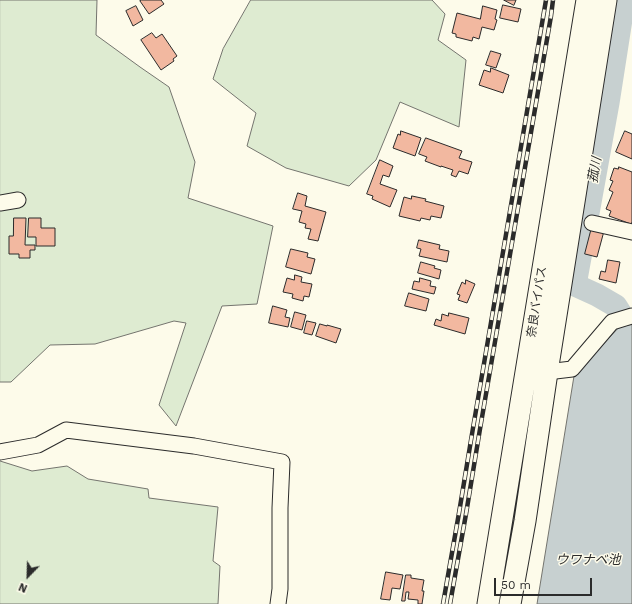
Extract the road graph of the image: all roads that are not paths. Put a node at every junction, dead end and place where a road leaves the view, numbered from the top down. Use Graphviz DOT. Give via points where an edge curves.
graph roads {
  1 [pos="587,0"];
  2 [pos="606,0"];
  3 [pos="18,200"];
  4 [pos="0,203"];
  5 [pos="592,224"];
  6 [pos="632,232"];
  7 [pos="632,316"];
  8 [pos="547,372"];
  9 [pos="0,452"];
  10 [pos="278,604"];
  11 [pos="488,604"];
  12 [pos="510,604"];
  1 -- 11 [label="highway, 奈良バイパス"];
  2 -- 8 [label="highway, 奈良バイパス"];
  3 -- 4 [label="street"];
  5 -- 6 [label="street"];
  7 -- 8 [label="street" via="612,322 572,369"];
  8 -- 12 [label="highway, 奈良バイパス"];
  9 -- 10 [label="street" via="38,445 66,430 194,446 282,462"];
}
